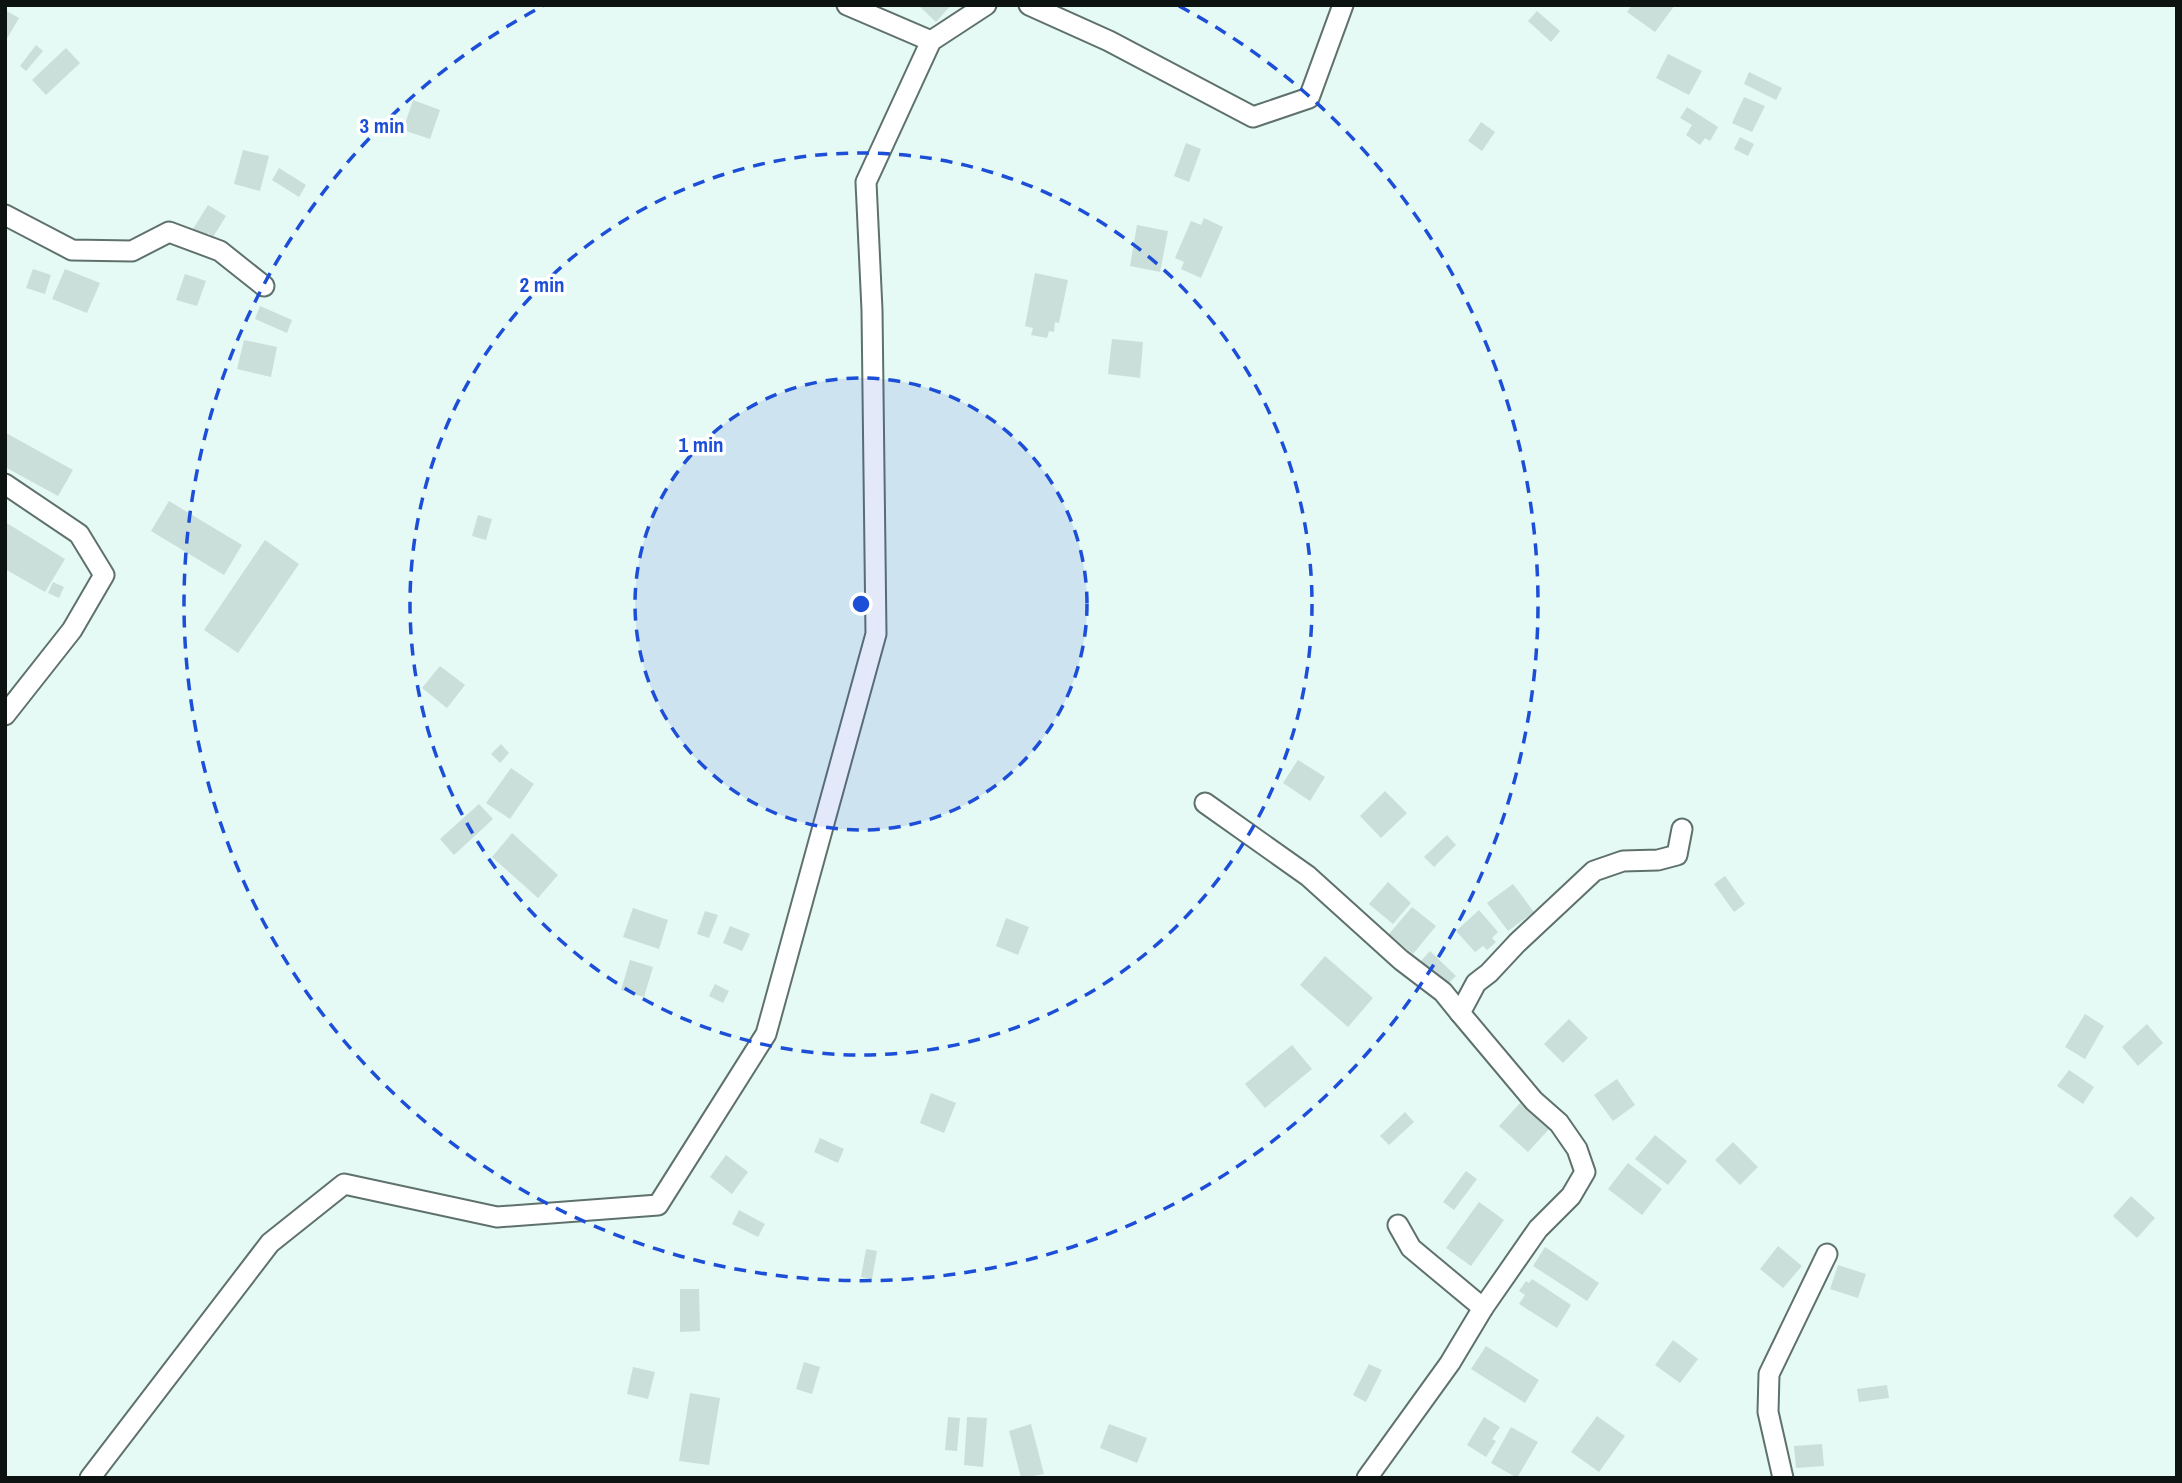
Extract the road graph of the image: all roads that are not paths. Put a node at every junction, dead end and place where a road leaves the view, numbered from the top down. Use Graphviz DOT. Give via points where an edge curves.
graph roads {
  1 [pos="847,5"];
  2 [pos="986,5"];
  3 [pos="1029,5"];
  4 [pos="1343,5"];
  5 [pos="931,41"];
  6 [pos="5,215"];
  7 [pos="264,286"];
  8 [pos="5,484"];
  9 [pos="5,715"];
  10 [pos="1205,803"];
  11 [pos="1682,830"];
  12 [pos="1460,1013"];
  13 [pos="1398,1225"];
  14 [pos="1827,1254"];
  15 [pos="1483,1308"];
  16 [pos="90,1478"];
  17 [pos="1367,1478"];
  18 [pos="1783,1478"];
  1 -- 5 [label="street"];
  2 -- 5 [label="street"];
  3 -- 4 [label="street" via="1109,41 1253,117 1309,98"];
  5 -- 16 [label="street" via="866,182 876,634 766,1034 658,1205 497,1217 344,1184 270,1243"];
  6 -- 7 [label="street" via="72,250 132,251 169,232 220,251"];
  8 -- 9 [label="street" via="79,534 104,575 72,630"];
  10 -- 12 [label="street" via="1308,876 1443,992"];
  11 -- 12 [label="street" via="1677,855 1623,861 1594,871 1476,983"];
  12 -- 15 [label="street" via="1534,1101 1559,1123 1577,1149 1585,1172"];
  13 -- 15 [label="street" via="1411,1248"];
  14 -- 18 [label="street" via="1769,1374 1768,1412"];
  15 -- 17 [label="street" via="1450,1363"];
}
